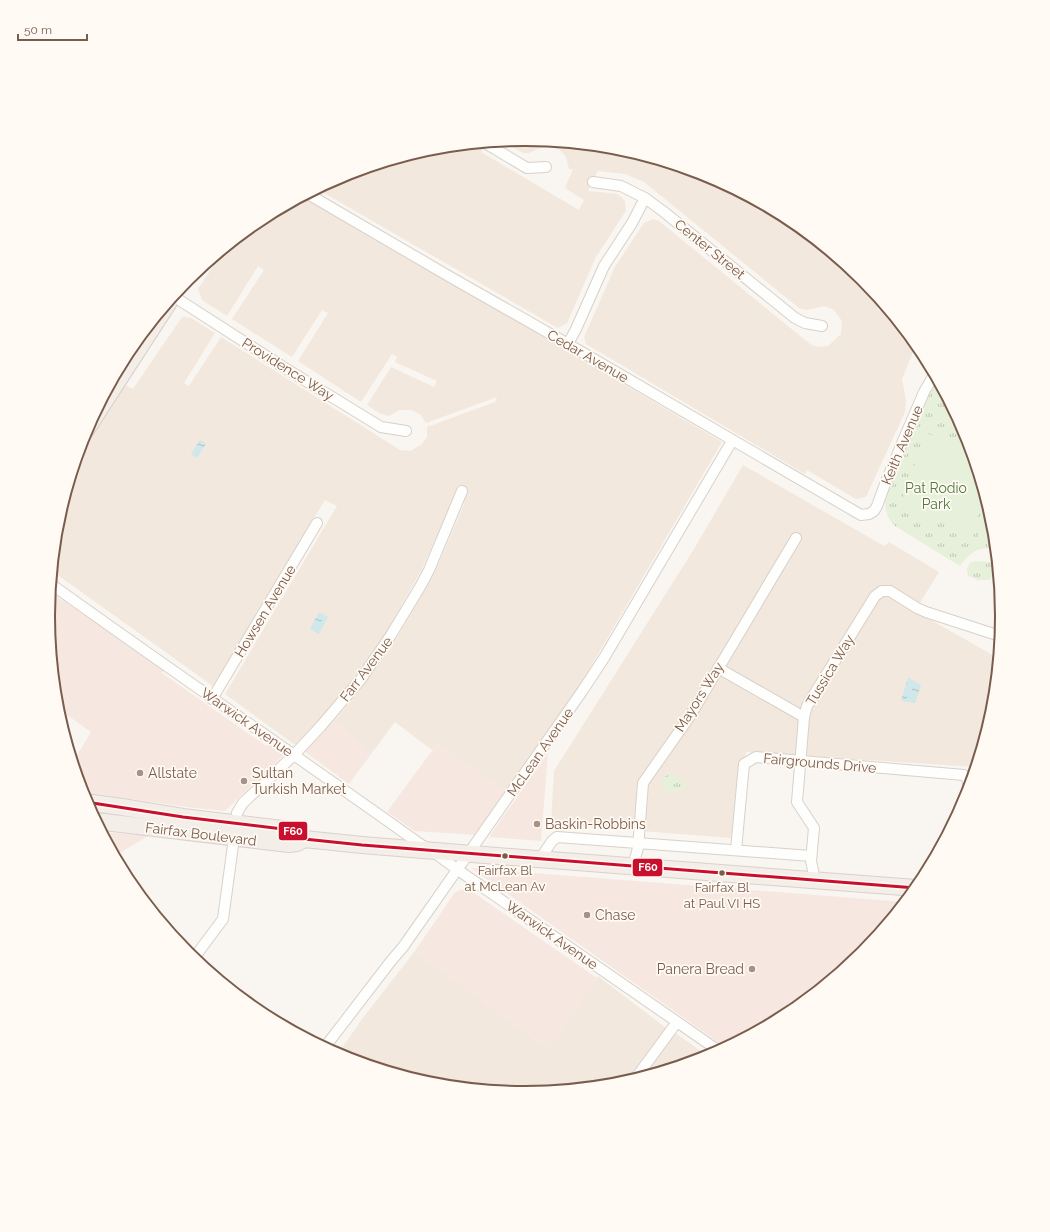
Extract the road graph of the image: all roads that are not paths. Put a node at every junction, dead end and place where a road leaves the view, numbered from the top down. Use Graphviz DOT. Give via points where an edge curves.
graph roads {
  1 [pos="492,147"];
  2 [pos="546,166"];
  3 [pos="593,182"];
  4 [pos="312,197"];
  5 [pos="645,198"];
  6 [pos="178,299"];
  7 [pos="822,326"];
  8 [pos="568,344"];
  9 [pos="931,380"];
  10 [pos="406,431"];
  11 [pos="732,440"];
  12 [pos="462,491"];
  13 [pos="869,514"];
  14 [pos="318,523"];
  15 [pos="796,538"];
  16 [pos="56,588"];
  17 [pos="994,634"];
  18 [pos="718,668"];
  19 [pos="212,699"];
  20 [pos="804,717"];
  21 [pos="294,755"];
  22 [pos="801,761"];
  23 [pos="966,776"];
  24 [pos="94,803"];
  25 [pos="102,821"];
  26 [pos="235,830"];
  27 [pos="639,843"];
  28 [pos="736,850"];
  29 [pos="432,851"];
  30 [pos="469,854"];
  31 [pos="811,856"];
  32 [pos="540,859"];
  33 [pos="633,866"];
  34 [pos="458,870"];
  35 [pos="815,880"];
  36 [pos="909,887"];
  37 [pos="198,953"];
  38 [pos="677,1022"];
  39 [pos="328,1043"];
  40 [pos="713,1047"];
  41 [pos="641,1072"];
  1 -- 2 [label="street" via="527,168"];
  3 -- 5 [label="street, Center Street" via="621,186"];
  4 -- 8 [label="street, Cedar Avenue"];
  5 -- 7 [label="street, Center Street" via="795,318"];
  5 -- 8 [label="street" via="604,266"];
  6 -- 10 [label="street, Providence Way" via="381,428"];
  8 -- 11 [label="street, Cedar Avenue"];
  9 -- 13 [label="street, Keith Avenue" via="877,506"];
  11 -- 13 [label="street, Cedar Avenue" via="858,514"];
  11 -- 30 [label="street, McLean Avenue" via="604,658"];
  12 -- 21 [label="street, Farr Avenue" via="429,570 391,635 361,679"];
  14 -- 19 [label="street, Howsen Avenue"];
  15 -- 18 [label="street, Mayors Way"];
  16 -- 19 [label="street, Warwick Avenue"];
  17 -- 20 [label="street, Tussica Way" via="926,612 890,591 882,592 875,596 807,706"];
  18 -- 20 [label="street"];
  18 -- 27 [label="street, Mayors Way" via="690,716 643,783"];
  19 -- 21 [label="street, Warwick Avenue"];
  20 -- 22 [label="street, Tussica Way"];
  21 -- 26 [label="street, Farr Avenue" via="243,803 237,813"];
  21 -- 29 [label="street, Warwick Avenue"];
  22 -- 23 [label="street, Fairgrounds Drive" via="964,774"];
  22 -- 28 [label="street, Fairgrounds Drive" via="756,757 744,764"];
  22 -- 31 [label="street, Tussica Way" via="797,802 814,828"];
  24 -- 26 [label="main road, Fairfax Boulevard" via="183,817"];
  25 -- 26 [label="main road, Fairfax Boulevard"];
  26 -- 29 [label="main road, Fairfax Boulevard" via="289,844 304,839"];
  26 -- 37 [label="street, Farr Avenue" via="223,919"];
  27 -- 28 [label="street"];
  27 -- 32 [label="street" via="557,837"];
  27 -- 33 [label="street, Mayors Way"];
  28 -- 31 [label="street"];
  29 -- 30 [label="main road, Fairfax Boulevard"];
  29 -- 34 [label="street, Warwick Avenue"];
  30 -- 32 [label="main road, Fairfax Boulevard"];
  30 -- 34 [label="street, McLean Avenue"];
  31 -- 35 [label="street, Tussica Way"];
  32 -- 33 [label="main road, Fairfax Boulevard"];
  33 -- 35 [label="main road, Fairfax Boulevard"];
  34 -- 38 [label="street, Warwick Avenue"];
  34 -- 39 [label="street, McLean Avenue" via="403,947"];
  35 -- 36 [label="main road, Fairfax Boulevard"];
  38 -- 40 [label="street, Warwick Avenue"];
  38 -- 41 [label="street"];
}
